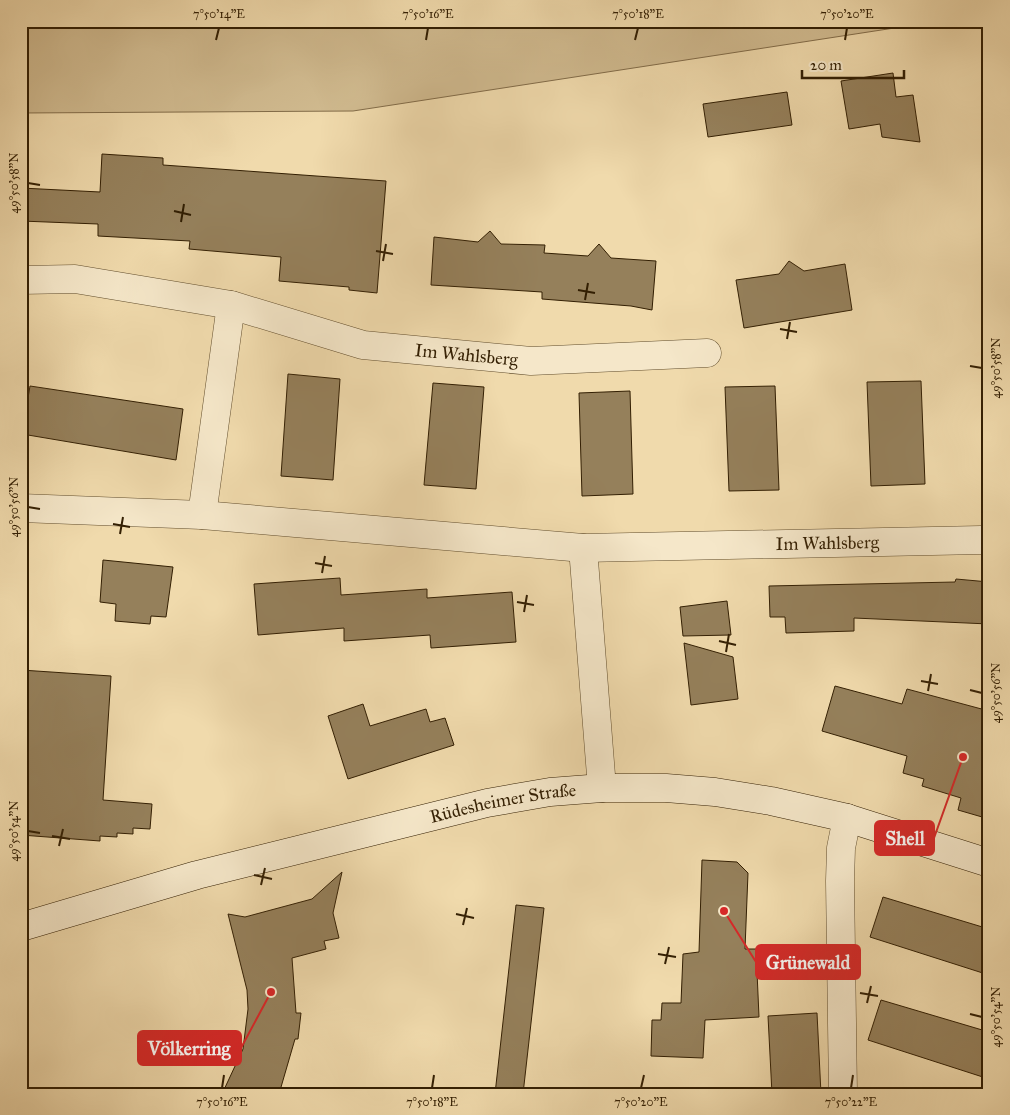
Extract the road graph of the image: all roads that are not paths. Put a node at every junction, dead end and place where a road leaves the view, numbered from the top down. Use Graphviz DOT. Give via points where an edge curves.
graph roads {
  1 [pos="21,280"];
  2 [pos="231,306"];
  3 [pos="707,352"];
  4 [pos="21,508"];
  5 [pos="202,514"];
  6 [pos="981,540"];
  7 [pos="582,548"];
  8 [pos="602,788"];
  9 [pos="847,818"];
  10 [pos="989,863"];
  11 [pos="21,927"];
  12 [pos="843,1094"];
  1 -- 2 [label="street, Im Wahlsberg" via="75,279"];
  2 -- 3 [label="street, Im Wahlsberg" via="363,345 511,360"];
  2 -- 5 [label="street"];
  4 -- 5 [label="street, Im Wahlsberg"];
  5 -- 7 [label="street, Im Wahlsberg"];
  6 -- 7 [label="street, Im Wahlsberg"];
  7 -- 8 [label="street"];
  8 -- 9 [label="street, Rüdesheimer Straße" via="715,792"];
  8 -- 11 [label="street, Rüdesheimer Straße" via="550,792 487,803 197,875"];
  9 -- 10 [label="street, Rüdesheimer Straße"];
  9 -- 12 [label="street" via="841,848 840,881"];
}
